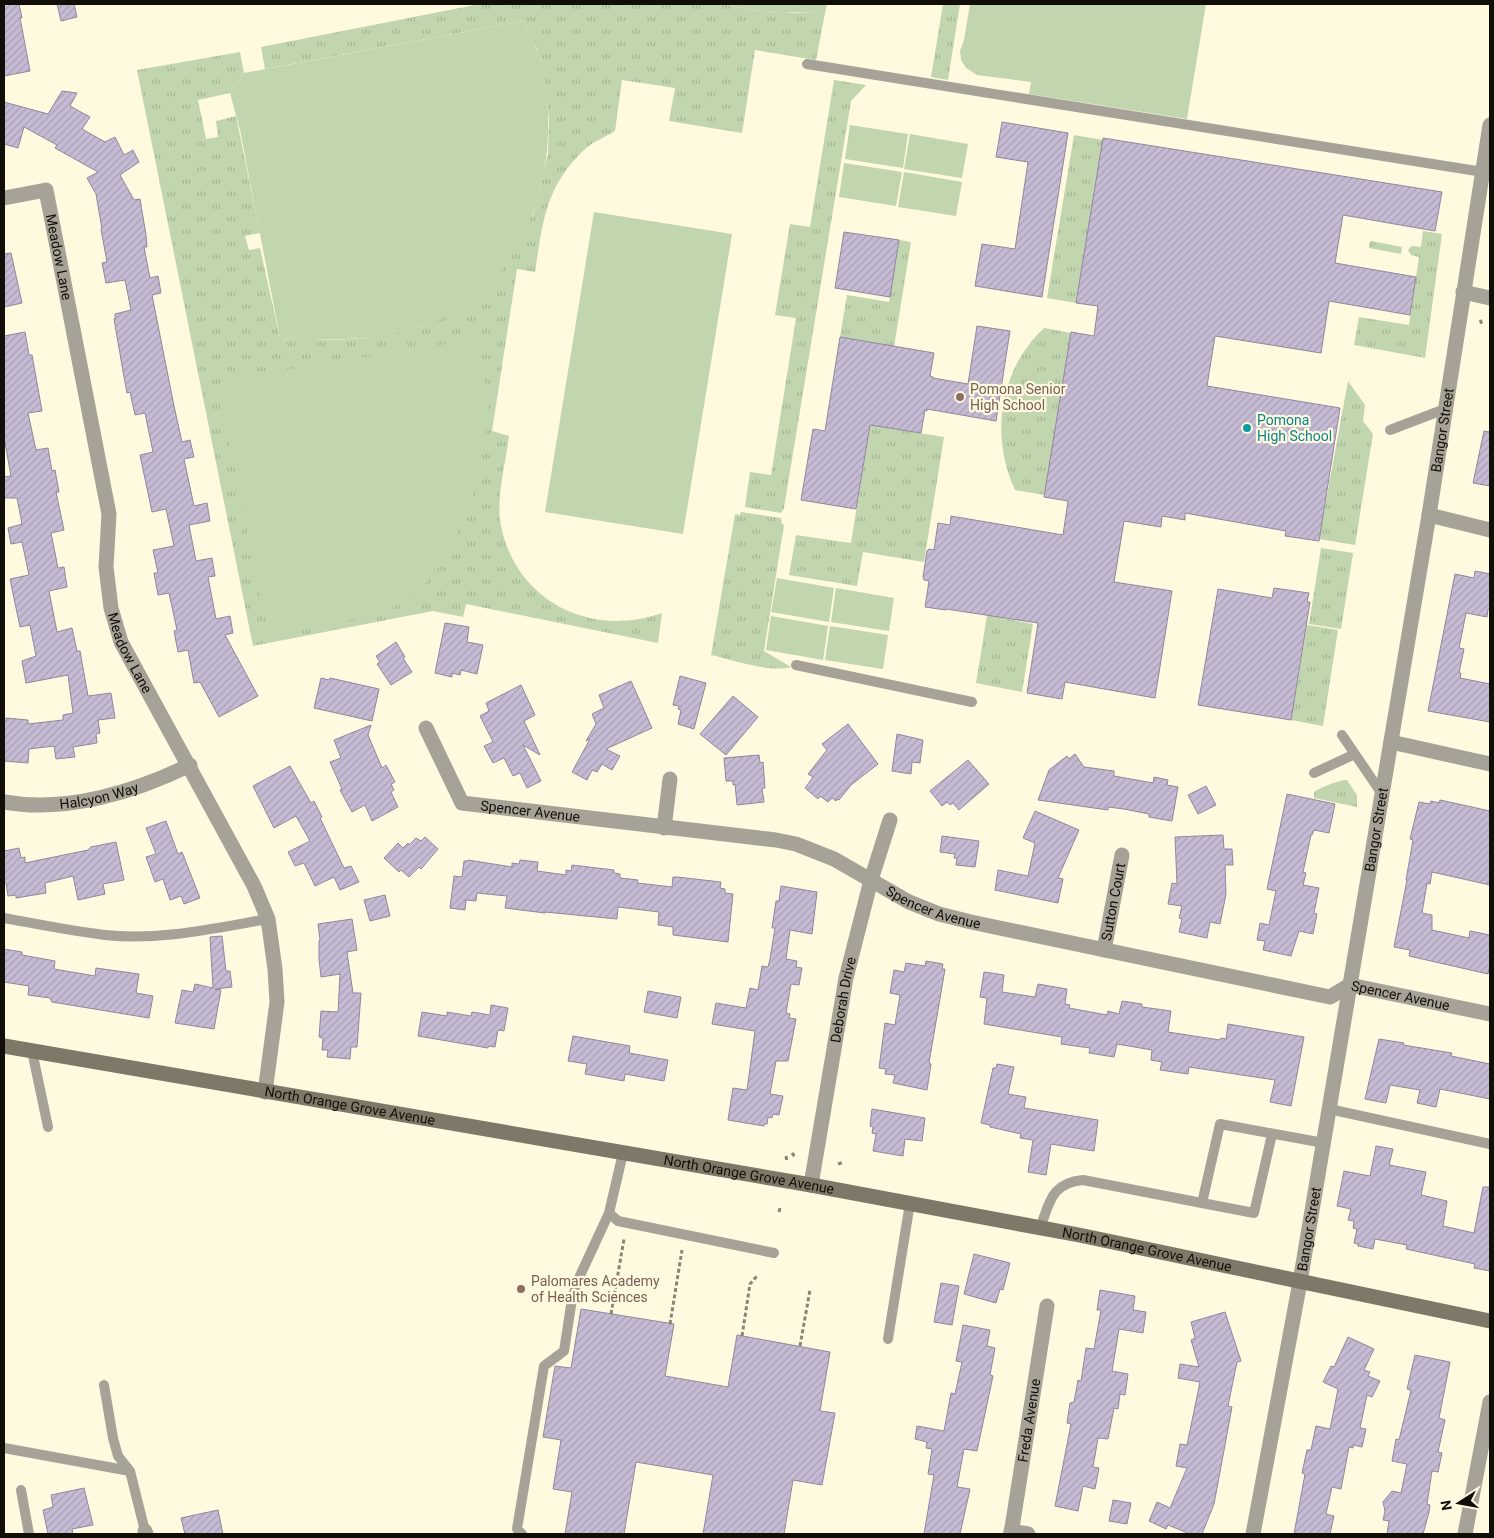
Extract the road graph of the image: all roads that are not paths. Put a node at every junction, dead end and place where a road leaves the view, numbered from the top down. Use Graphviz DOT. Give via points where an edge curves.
graph roads {
  1 [pos="807,64"];
  2 [pos="1490,125"];
  3 [pos="1483,172"];
  4 [pos="4,198"];
  5 [pos="1463,292"];
  6 [pos="1490,298"];
  7 [pos="1445,409"];
  8 [pos="1390,430"];
  9 [pos="1429,515"];
  10 [pos="1490,530"];
  11 [pos="796,665"];
  12 [pos="972,702"];
  13 [pos="426,728"];
  14 [pos="1342,735"];
  15 [pos="1391,742"];
  16 [pos="1355,754"];
  17 [pos="1490,764"];
  18 [pos="190,765"];
  19 [pos="1314,773"];
  20 [pos="670,779"];
  21 [pos="1382,794"];
  22 [pos="4,802"];
  23 [pos="890,820"];
  24 [pos="664,828"];
  25 [pos="1122,855"];
  26 [pos="871,880"];
  27 [pos="4,918"];
  28 [pos="268,919"];
  29 [pos="1104,950"];
  30 [pos="1350,985"];
  31 [pos="1490,1014"];
  32 [pos="4,1046"];
  33 [pos="32,1051"];
  34 [pos="265,1092"];
  35 [pos="1329,1109"];
  36 [pos="48,1127"];
  37 [pos="1272,1134"];
  38 [pos="1324,1143"];
  39 [pos="1490,1144"];
  40 [pos="623,1153"];
  41 [pos="811,1185"];
  42 [pos="1202,1203"];
  43 [pos="910,1204"];
  44 [pos="609,1213"];
  45 [pos="1040,1228"];
  46 [pos="774,1253"];
  47 [pos="1300,1282"];
  48 [pos="1047,1306"];
  49 [pos="1490,1321"];
  50 [pos="888,1339"];
  51 [pos="104,1385"];
  52 [pos="1490,1402"];
  53 [pos="4,1448"];
  54 [pos="130,1471"];
  55 [pos="21,1490"];
  56 [pos="145,1532"];
  57 [pos="1011,1533"];
  58 [pos="30,1534"];
  59 [pos="522,1534"];
  60 [pos="1028,1534"];
  61 [pos="1253,1534"];
  62 [pos="1465,1534"];
  1 -- 3 [label="lane"];
  2 -- 3 [label="street, Bangor Street"];
  3 -- 5 [label="street, Bangor Street"];
  4 -- 18 [label="street, Meadow Lane" via="46,190 108,514 106,567 112,608 121,642"];
  5 -- 6 [label="street"];
  5 -- 7 [label="street, Bangor Street"];
  7 -- 8 [label="lane"];
  7 -- 9 [label="street, Bangor Street"];
  9 -- 10 [label="street"];
  9 -- 15 [label="street, Bangor Street"];
  11 -- 12 [label="lane"];
  13 -- 24 [label="street, Spencer Avenue" via="462,803"];
  14 -- 16 [label="lane"];
  15 -- 17 [label="street"];
  15 -- 21 [label="street, Bangor Street"];
  16 -- 19 [label="lane"];
  16 -- 21 [label="lane"];
  18 -- 22 [label="street, Halcyon Way" via="133,790 108,796 37,804"];
  18 -- 28 [label="street, Meadow Lane"];
  20 -- 24 [label="street"];
  21 -- 30 [label="street, Bangor Street"];
  23 -- 26 [label="street, Deborah Drive"];
  24 -- 26 [label="street, Spencer Avenue" via="796,844 834,859"];
  25 -- 29 [label="street, Sutton Court"];
  26 -- 29 [label="street, Spencer Avenue" via="909,902 939,914"];
  26 -- 41 [label="street, Deborah Drive" via="846,978"];
  27 -- 28 [label="lane" via="106,935 148,936 182,934"];
  28 -- 34 [label="street, Meadow Lane" via="277,1002"];
  29 -- 30 [label="street, Spencer Avenue" via="1330,997"];
  30 -- 31 [label="street, Spencer Avenue"];
  30 -- 35 [label="street, Bangor Street"];
  32 -- 33 [label="main road, North Orange Grove Avenue"];
  33 -- 34 [label="main road, North Orange Grove Avenue"];
  33 -- 36 [label="lane"];
  34 -- 40 [label="main road, North Orange Grove Avenue"];
  35 -- 38 [label="street, Bangor Street"];
  35 -- 39 [label="lane"];
  37 -- 38 [label="lane"];
  37 -- 42 [label="lane" via="1220,1124"];
  37 -- 42 [label="lane" via="1254,1213"];
  38 -- 47 [label="street, Bangor Street"];
  40 -- 41 [label="main road, North Orange Grove Avenue"];
  40 -- 44 [label="lane"];
  41 -- 43 [label="main road, North Orange Grove Avenue"];
  42 -- 45 [label="lane" via="1083,1180 1070,1181 1052,1196"];
  43 -- 45 [label="main road, North Orange Grove Avenue"];
  43 -- 50 [label="lane"];
  44 -- 46 [label="lane" via="618,1221"];
  44 -- 59 [label="lane" via="578,1280 564,1351 544,1366 517,1529"];
  45 -- 47 [label="main road, North Orange Grove Avenue"];
  47 -- 49 [label="main road, North Orange Grove Avenue"];
  47 -- 61 [label="street, Bangor Street"];
  48 -- 57 [label="street, Freda Avenue"];
  51 -- 54 [label="lane" via="118,1456"];
  52 -- 62 [label="street"];
  53 -- 54 [label="lane"];
  54 -- 56 [label="lane"];
  55 -- 58 [label="lane"];
  57 -- 60 [label="street"];
}
